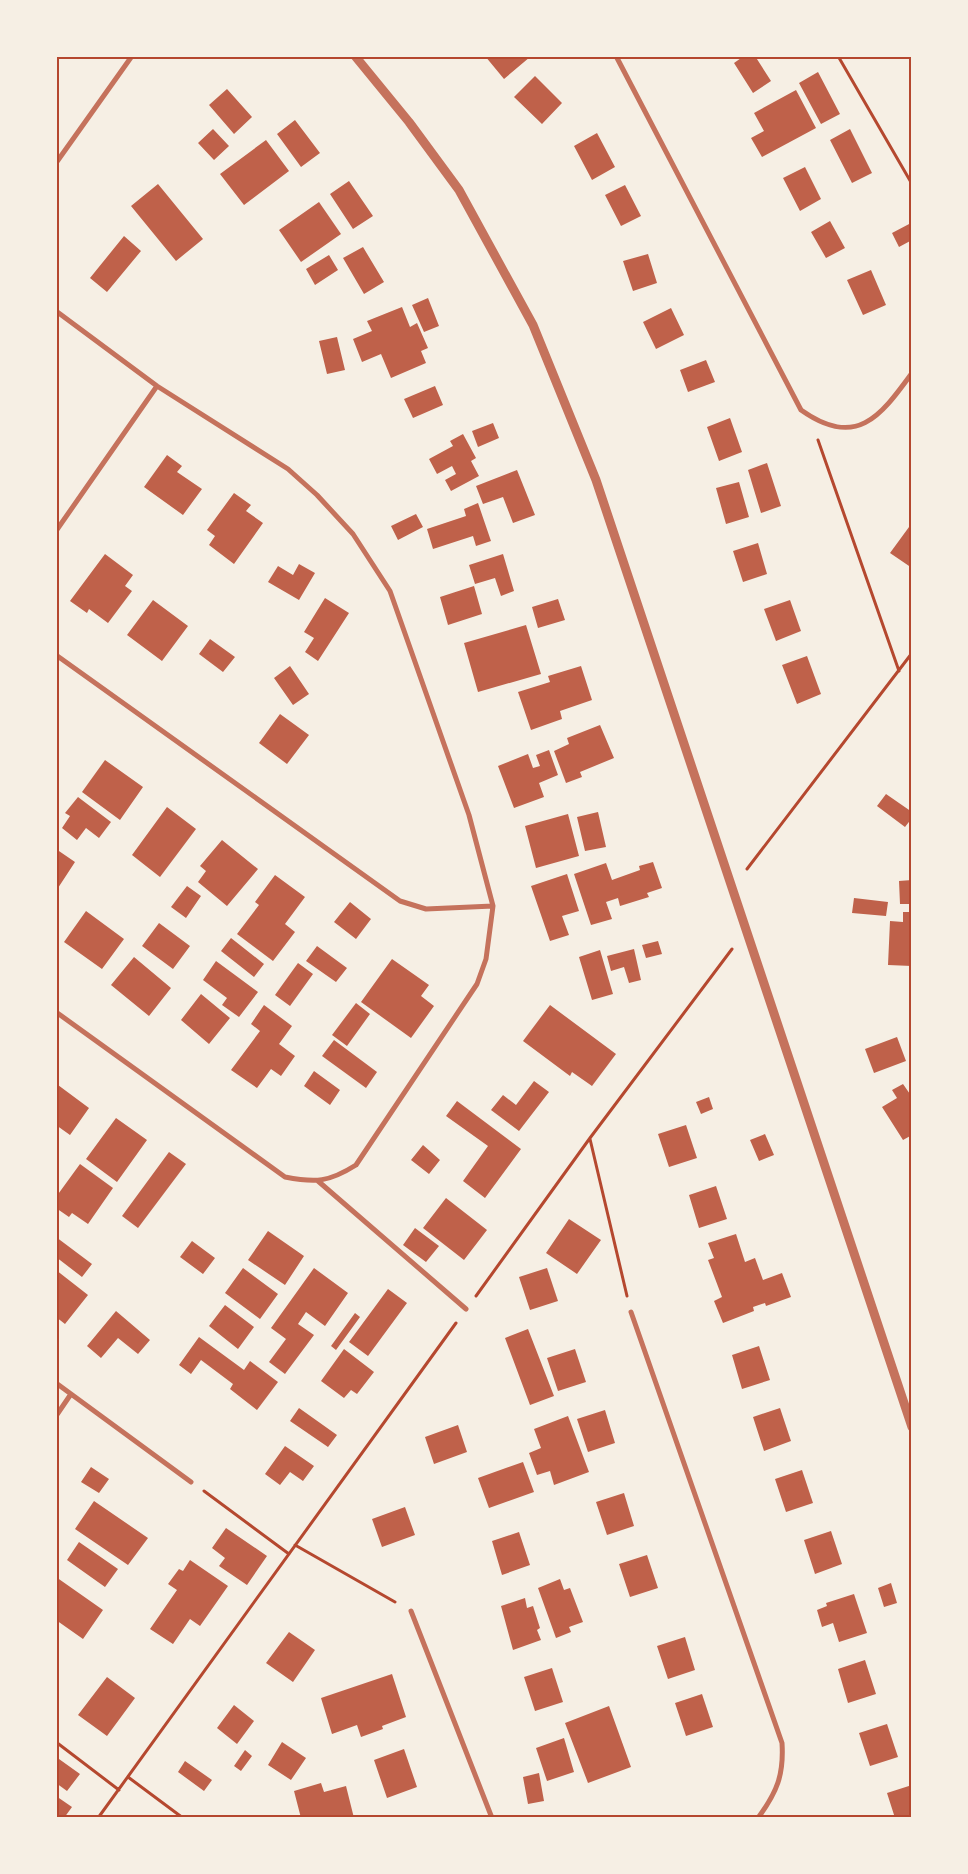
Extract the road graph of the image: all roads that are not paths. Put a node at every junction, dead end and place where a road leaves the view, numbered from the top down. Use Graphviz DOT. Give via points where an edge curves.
graph roads {
  1 [pos="132,56"];
  2 [pos="354,56"];
  3 [pos="616,56"];
  4 [pos="56,163"];
  5 [pos="56,311"];
  6 [pos="912,373"];
  7 [pos="157,386"];
  8 [pos="56,531"];
  9 [pos="56,656"];
  10 [pos="493,906"];
  11 [pos="56,1012"];
  12 [pos="318,1181"];
  13 [pos="466,1309"];
  14 [pos="631,1312"];
  15 [pos="56,1383"];
  16 [pos="71,1394"];
  17 [pos="56,1416"];
  18 [pos="912,1427"];
  19 [pos="191,1482"];
  20 [pos="411,1611"];
  21 [pos="492,1818"];
  22 [pos="758,1818"];
  1 -- 4 [label="street"];
  2 -- 18 [label="street" via="409,122 459,190 533,325 596,480"];
  3 -- 6 [label="street" via="802,410 834,426 858,426 888,406"];
  5 -- 7 [label="street"];
  7 -- 8 [label="street"];
  7 -- 10 [label="street" via="288,469 318,495 353,534 390,591 469,815"];
  9 -- 10 [label="street" via="400,901 426,908"];
  10 -- 12 [label="street" via="486,959 477,984 356,1165 336,1177"];
  11 -- 12 [label="street" via="285,1177"];
  12 -- 13 [label="street"];
  14 -- 22 [label="street" via="782,1743 780,1780"];
  15 -- 16 [label="street"];
  16 -- 17 [label="street"];
  16 -- 19 [label="street"];
  20 -- 21 [label="street"];
}
